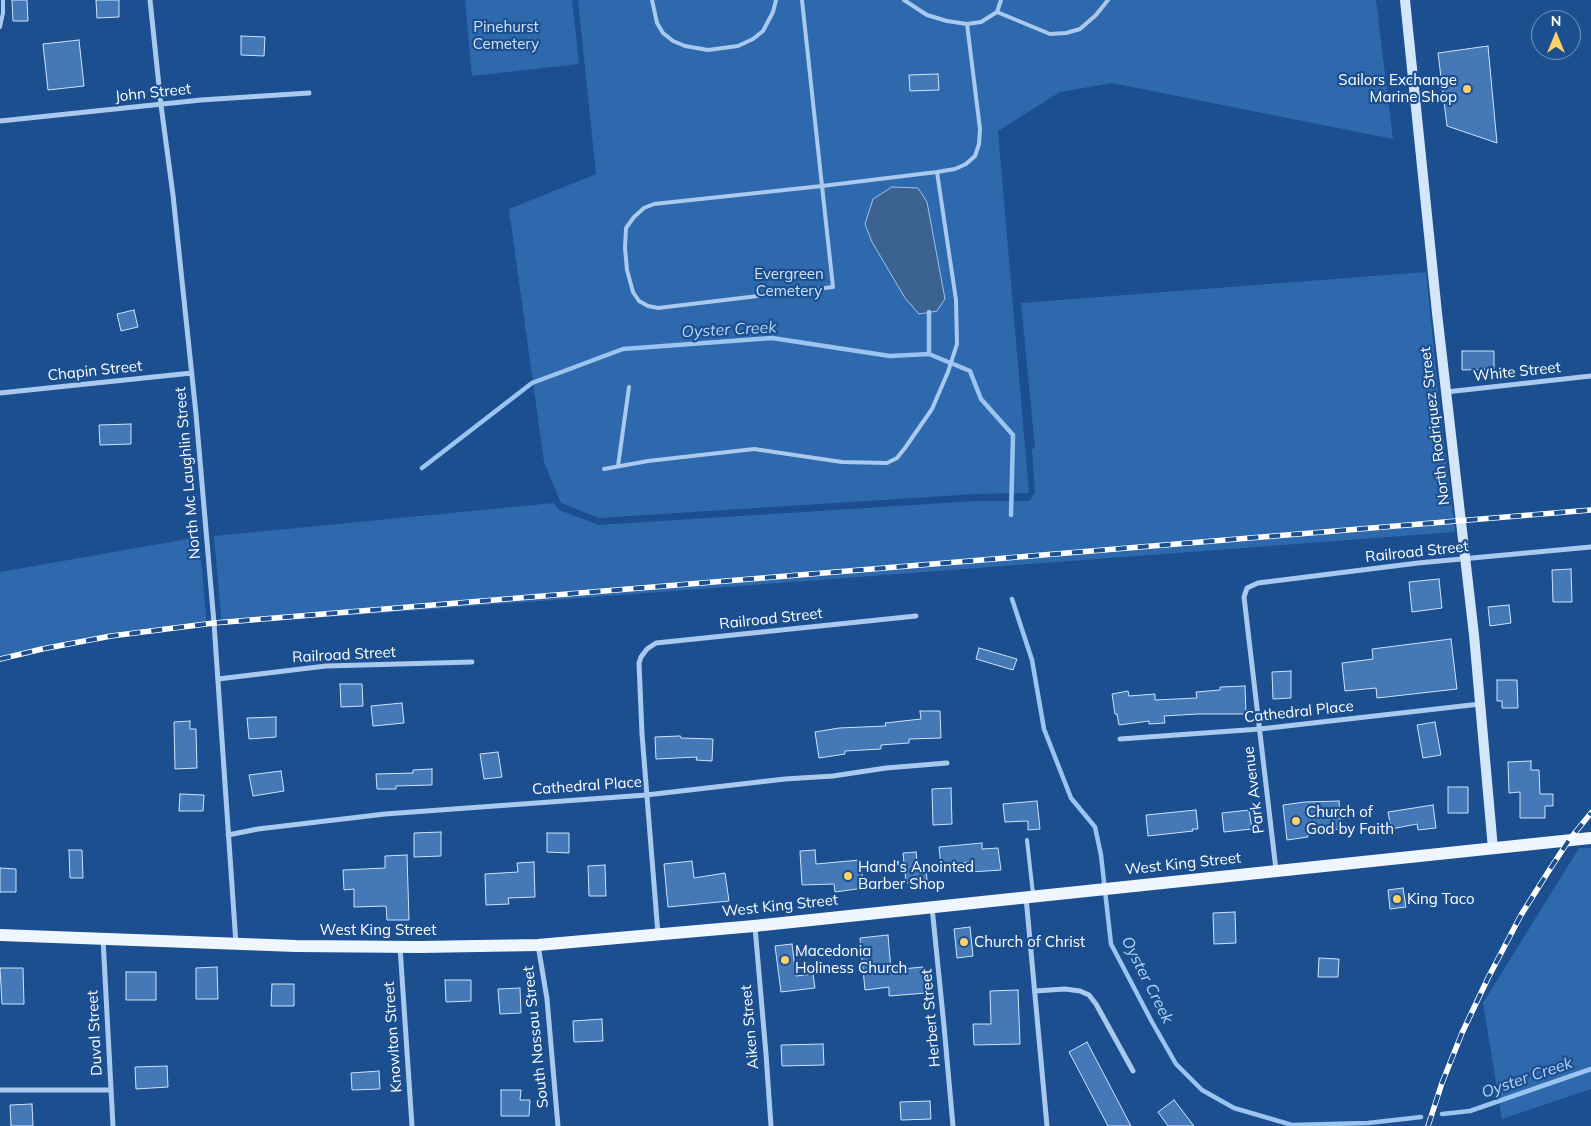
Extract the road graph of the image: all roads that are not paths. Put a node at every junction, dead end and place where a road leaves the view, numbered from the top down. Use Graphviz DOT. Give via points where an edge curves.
graph roads {
  1 [pos="3,0"];
  2 [pos="150,0"];
  3 [pos="652,0"];
  4 [pos="776,0"];
  5 [pos="802,0"];
  6 [pos="904,0"];
  7 [pos="1001,0"];
  8 [pos="1108,0"];
  9 [pos="1405,0"];
  10 [pos="997,12"];
  11 [pos="967,24"];
  12 [pos="0,27"];
  13 [pos="309,93"];
  14 [pos="161,105"];
  15 [pos="0,121"];
  16 [pos="937,172"];
  17 [pos="822,186"];
  18 [pos="192,373"];
  19 [pos="1591,376"];
  20 [pos="629,387"];
  21 [pos="1446,392"];
  22 [pos="0,393"];
  23 [pos="618,466"];
  24 [pos="604,469"];
  25 [pos="1591,547"];
  26 [pos="1465,559"];
  27 [pos="1247,588"];
  28 [pos="916,616"];
  29 [pos="472,662"];
  30 [pos="218,679"];
  31 [pos="1480,704"];
  32 [pos="1260,729"];
  33 [pos="1120,739"];
  34 [pos="947,763"];
  35 [pos="646,795"];
  36 [pos="228,835"];
  37 [pos="1591,838"];
  38 [pos="1028,840"];
  39 [pos="1493,848"];
  40 [pos="1276,871"];
  41 [pos="1030,897"];
  42 [pos="932,907"];
  43 [pos="754,926"];
  44 [pos="0,935"];
  45 [pos="658,935"];
  46 [pos="103,939"];
  47 [pos="236,944"];
  48 [pos="538,944"];
  49 [pos="400,947"];
  50 [pos="1035,991"];
  51 [pos="1133,1071"];
  52 [pos="0,1090"];
  53 [pos="111,1090"];
  54 [pos="113,1126"];
  55 [pos="412,1126"];
  56 [pos="558,1126"];
  57 [pos="770,1126"];
  58 [pos="953,1126"];
  59 [pos="1047,1126"];
  1 -- 12 [label="lane"];
  2 -- 14 [label="street, North Mc Laughlin Street"];
  3 -- 4 [label="lane" via="657,23 663,33 685,46 708,50 738,46 753,39 763,31"];
  5 -- 17 [label="lane"];
  6 -- 11 [label="lane" via="927,15"];
  7 -- 10 [label="lane"];
  8 -- 10 [label="lane" via="1080,29 1066,33 1050,34"];
  9 -- 21 [label="street, North Rodriquez Street"];
  10 -- 11 [label="lane" via="981,22"];
  11 -- 16 [label="lane" via="979,144 975,156 966,164"];
  13 -- 14 [label="street, John Street"];
  14 -- 15 [label="street, John Street"];
  14 -- 18 [label="street, North Mc Laughlin Street"];
  16 -- 17 [label="lane"];
  16 -- 23 [label="lane" via="956,300 958,344 932,408 896,458 888,463 842,462 754,449"];
  17 -- 17 [label="lane" via="834,287 658,308 639,301 633,292 624,248 626,228 644,208 661,203"];
  18 -- 22 [label="street, Chapin Street"];
  18 -- 30 [label="street, North Mc Laughlin Street"];
  19 -- 21 [label="street, White Street"];
  20 -- 23 [label="lane"];
  21 -- 26 [label="street, North Rodriquez Street"];
  23 -- 24 [label="lane"];
  25 -- 26 [label="street, Railroad Street"];
  26 -- 27 [label="street, Railroad Street" via="1258,583"];
  26 -- 31 [label="street, North Rodriquez Street"];
  27 -- 32 [label="street, Park Avenue" via="1244,597"];
  28 -- 35 [label="street, Railroad Street" via="656,644 647,649 639,663"];
  29 -- 30 [label="street, Railroad Street" via="326,666"];
  30 -- 36 [label="street, North Mc Laughlin Street"];
  31 -- 32 [label="street, Cathedral Place"];
  31 -- 39 [label="street, North Rodriquez Street"];
  32 -- 33 [label="street, Cathedral Place"];
  32 -- 40 [label="street, Park Avenue"];
  34 -- 35 [label="street, Cathedral Place"];
  35 -- 36 [label="street, Cathedral Place" via="384,814"];
  35 -- 45 [label="street"];
  36 -- 47 [label="street, North Mc Laughlin Street"];
  37 -- 39 [label="main road, West King Street"];
  38 -- 41 [label="lane"];
  39 -- 40 [label="main road, West King Street"];
  40 -- 41 [label="main road, West King Street"];
  41 -- 42 [label="main road, West King Street"];
  41 -- 50 [label="street"];
  42 -- 43 [label="main road, West King Street"];
  42 -- 58 [label="street, Herbert Street"];
  43 -- 45 [label="main road, West King Street"];
  43 -- 57 [label="street, Aiken Street"];
  44 -- 46 [label="main road, West King Street"];
  45 -- 48 [label="main road, West King Street"];
  46 -- 47 [label="main road, West King Street"];
  46 -- 53 [label="street, Duval Street"];
  47 -- 49 [label="main road, West King Street"];
  48 -- 49 [label="main road, West King Street"];
  48 -- 56 [label="street, South Nassau Street" via="547,999"];
  49 -- 55 [label="street, Knowlton Street"];
  50 -- 51 [label="street" via="1065,989 1089,995"];
  50 -- 59 [label="street"];
  52 -- 53 [label="street"];
  53 -- 54 [label="street, Duval Street"];
}
